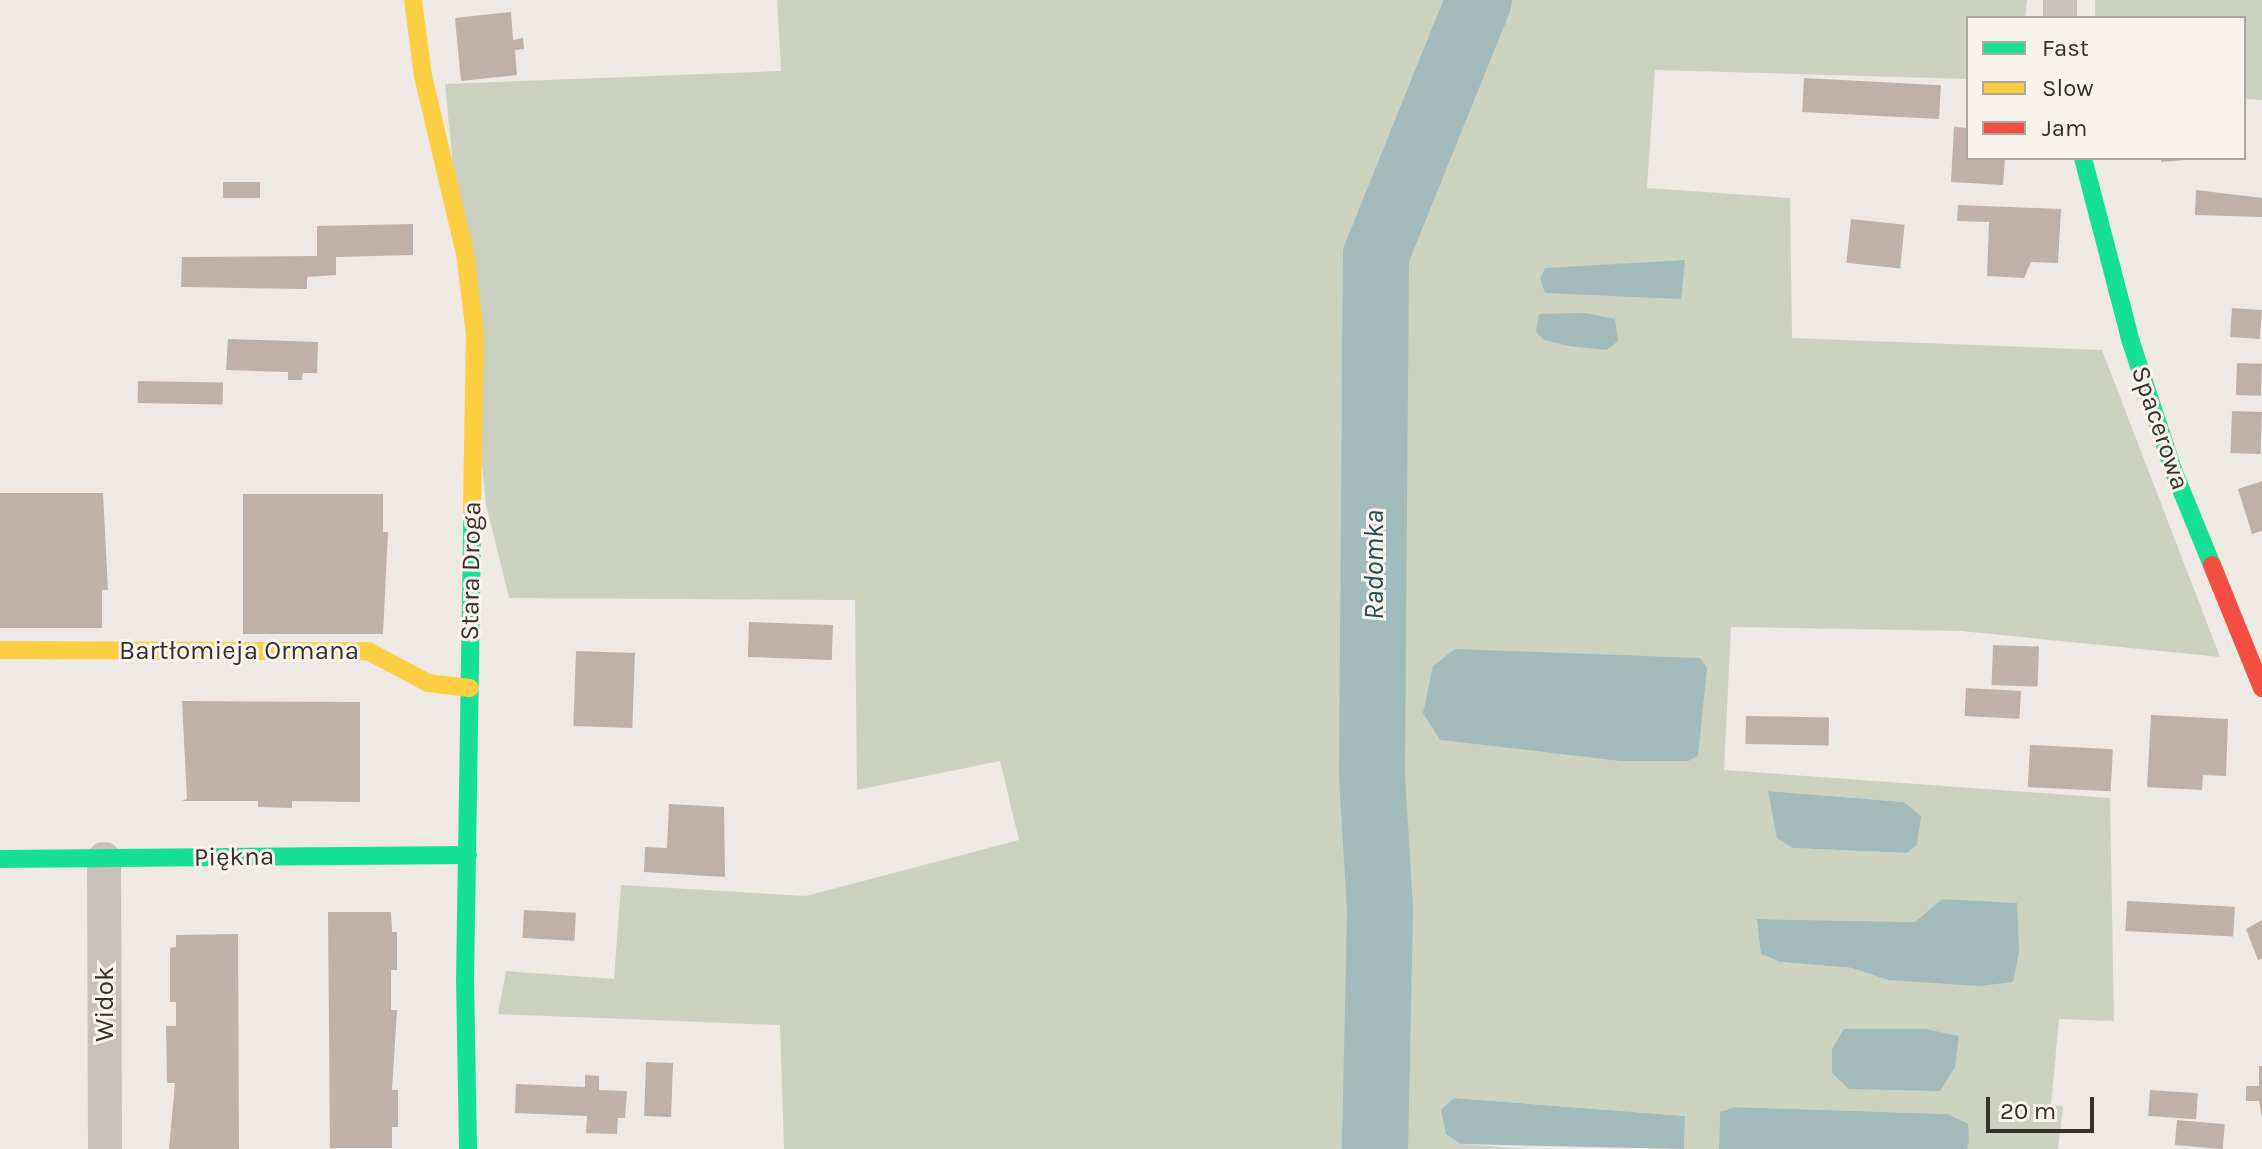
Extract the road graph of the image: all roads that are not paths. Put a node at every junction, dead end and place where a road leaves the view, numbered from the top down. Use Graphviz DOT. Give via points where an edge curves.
graph roads {
  1 [pos="413,0"];
  2 [pos="2084,160"];
  3 [pos="0,650"];
  4 [pos="470,688"];
  5 [pos="2262,688"];
  6 [pos="468,855"];
  7 [pos="0,859"];
  8 [pos="104,859"];
  9 [pos="105,1149"];
  10 [pos="468,1149"];
  1 -- 4 [label="street, Stara Droga" via="423,76 465,253 475,334"];
  2 -- 5 [label="street, Spacerowa" via="2131,342 2173,470"];
  3 -- 4 [label="street, Bartłomieja Ormana" via="368,651 428,683"];
  4 -- 6 [label="street, Stara Droga"];
  6 -- 8 [label="street, Piękna"];
  6 -- 10 [label="street, Stara Droga"];
  7 -- 8 [label="street, Piękna"];
  8 -- 9 [label="street, Widok"];
}
